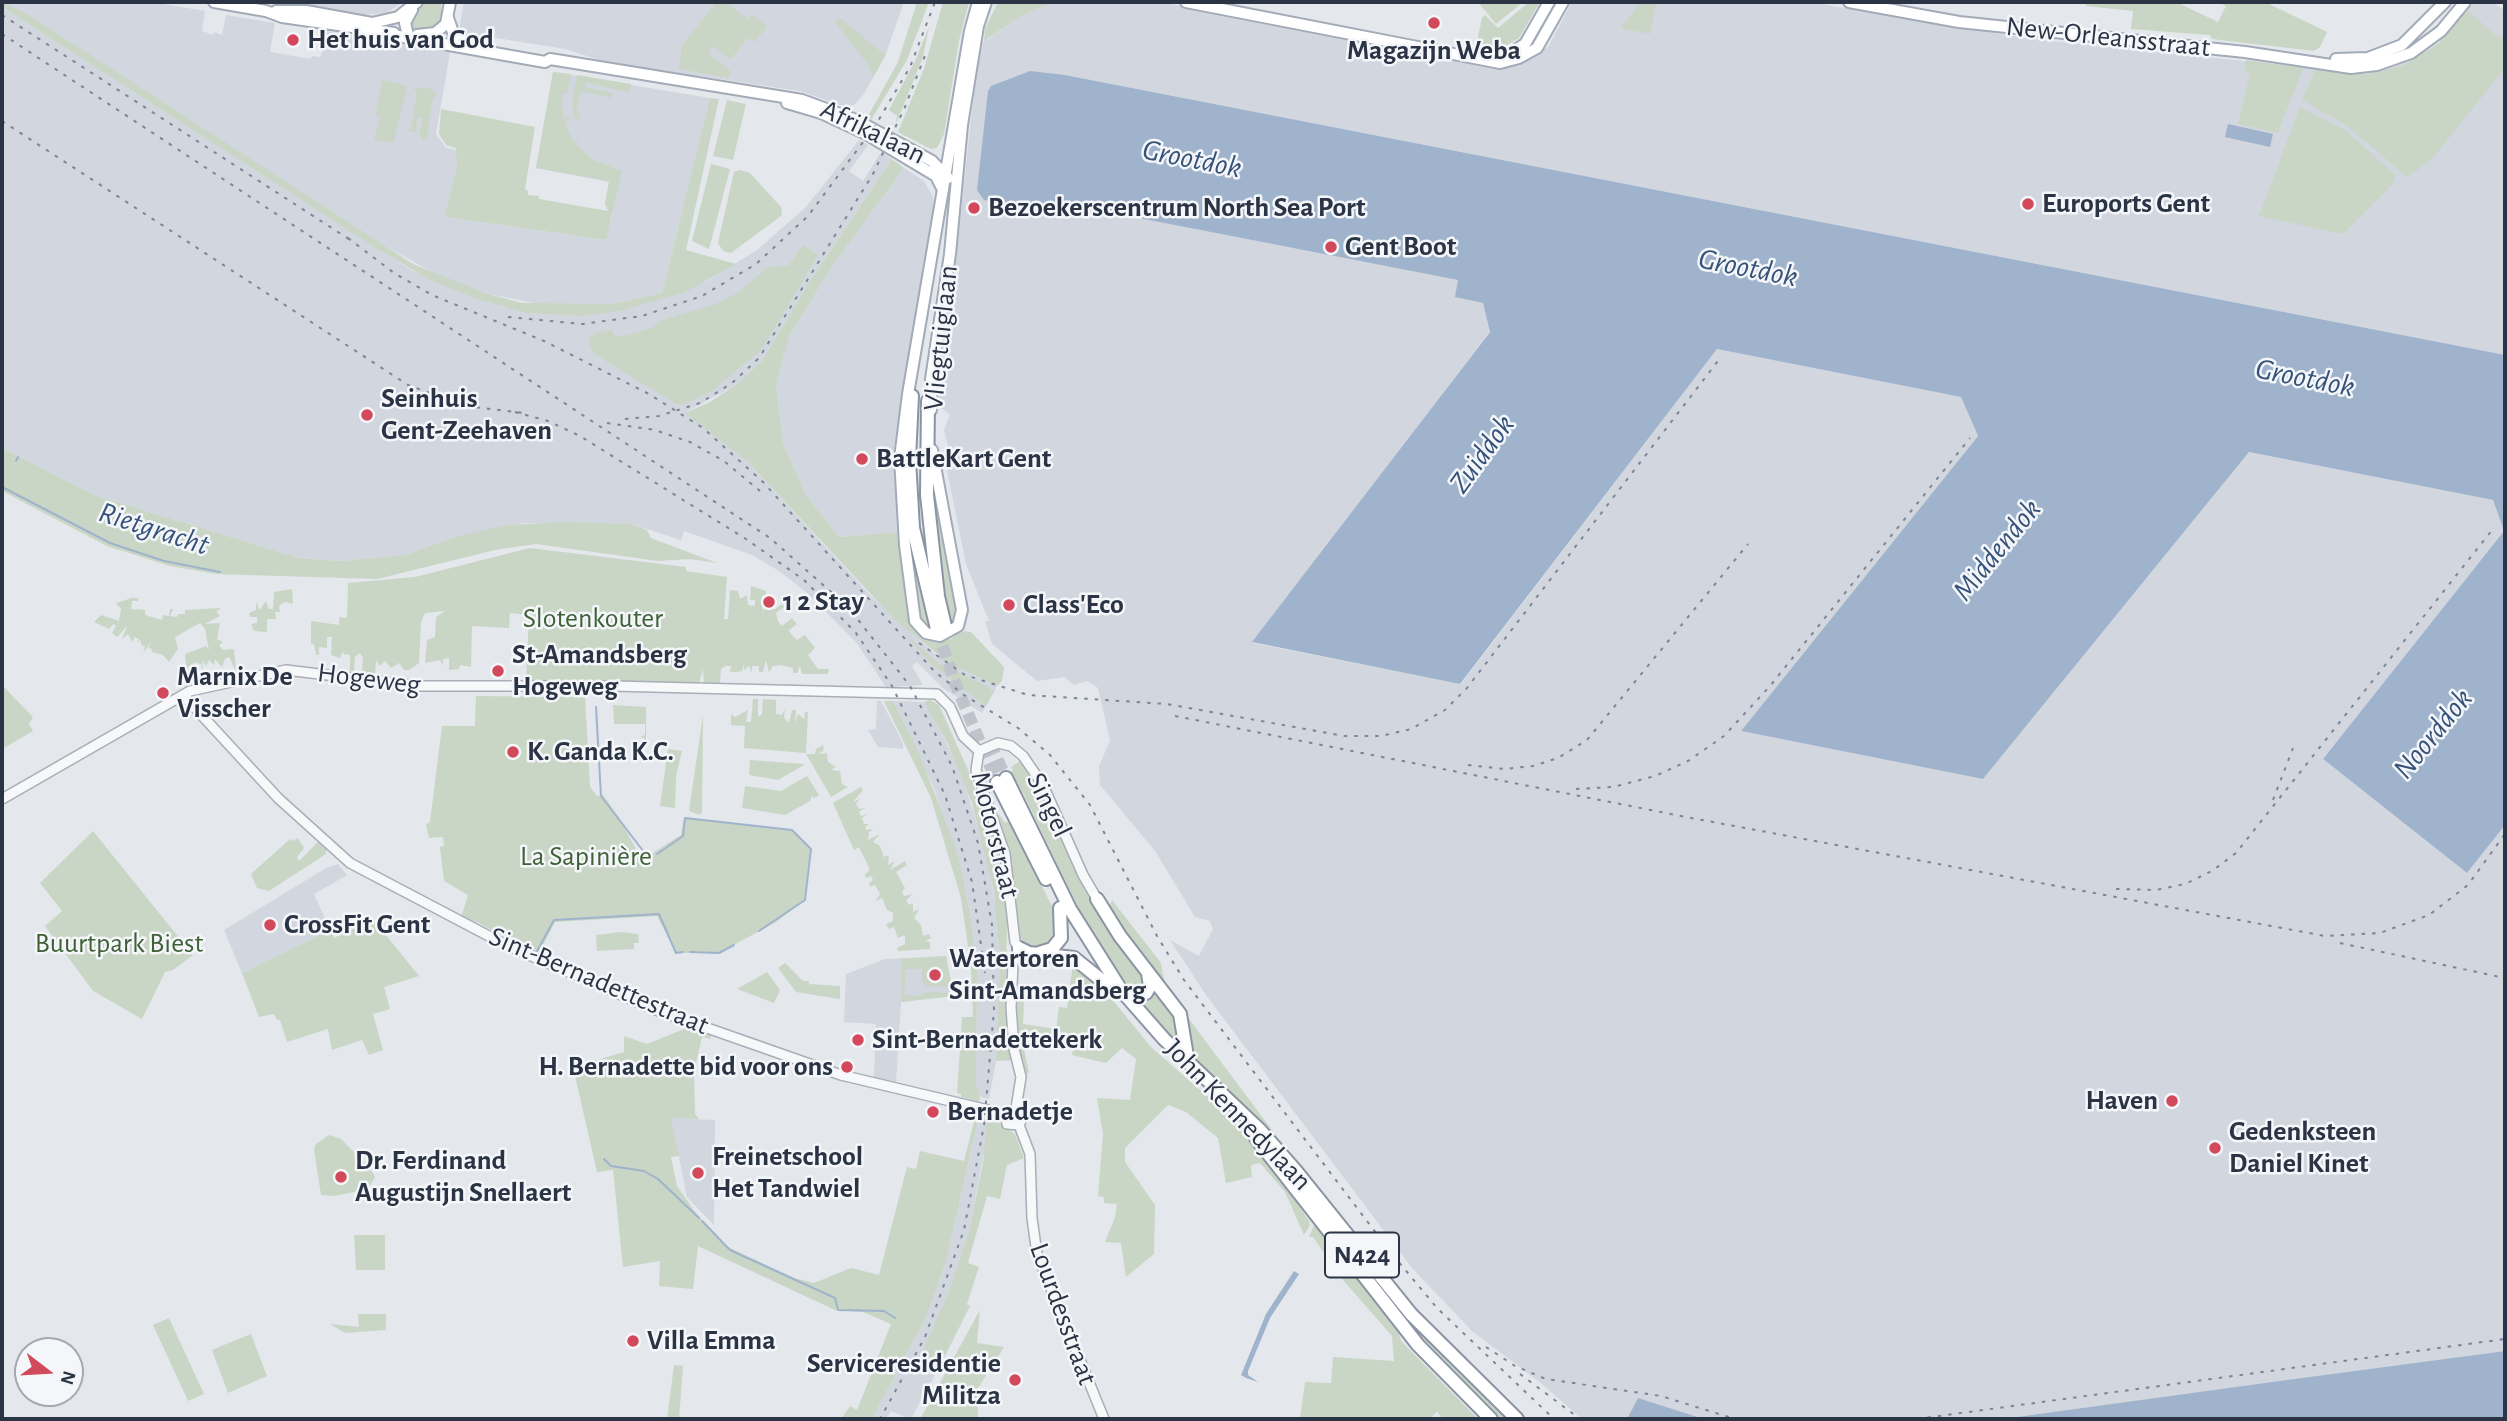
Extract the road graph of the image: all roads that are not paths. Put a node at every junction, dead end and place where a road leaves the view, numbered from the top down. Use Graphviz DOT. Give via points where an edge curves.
graph roads {
  1 [pos="214,2"];
  2 [pos="448,2"];
  3 [pos="978,2"];
  4 [pos="986,2"];
  5 [pos="1186,2"];
  6 [pos="1549,2"];
  7 [pos="1563,2"];
  8 [pos="1849,2"];
  9 [pos="2445,2"];
  10 [pos="2465,2"];
  11 [pos="415,5"];
  12 [pos="266,11"];
  13 [pos="449,19"];
  14 [pos="407,37"];
  15 [pos="1527,49"];
  16 [pos="550,59"];
  17 [pos="2327,62"];
  18 [pos="950,152"];
  19 [pos="958,165"];
  20 [pos="932,167"];
  21 [pos="946,173"];
  22 [pos="943,190"];
  23 [pos="948,271"];
  24 [pos="910,395"];
  25 [pos="929,396"];
  26 [pos="183,695"];
  27 [pos="942,696"];
  28 [pos="979,751"];
  29 [pos="2,799"];
  30 [pos="1097,899"];
  31 [pos="1060,908"];
  32 [pos="1019,948"];
  33 [pos="1035,954"];
  34 [pos="1148,973"];
  35 [pos="1105,983"];
  36 [pos="1121,990"];
  37 [pos="1188,1062"];
  38 [pos="1016,1108"];
  39 [pos="1005,1114"];
  40 [pos="1019,1125"];
  41 [pos="1104,1419"];
  42 [pos="1491,1419"];
  43 [pos="1517,1419"];
  1 -- 12 [label="main road, Afrikalaan"];
  2 -- 13 [label="main road"];
  3 -- 18 [label="main road, Vliegtuiglaan"];
  4 -- 19 [label="main road, Vliegtuiglaan" via="978,26"];
  5 -- 15 [label="main road" via="1500,63"];
  6 -- 15 [label="main road"];
  7 -- 15 [label="main road" via="1543,40"];
  8 -- 17 [label="main road, New-Orleansstraat" via="1959,22"];
  9 -- 17 [label="main road, New-Orleansstraat" via="2411,39 2393,50"];
  10 -- 17 [label="main road, New-Orleansstraat" via="2426,44 2395,61 2351,68"];
  11 -- 12 [label="main road, Afrikalaan" via="391,20 372,23 306,12"];
  11 -- 14 [label="main road" via="405,23"];
  12 -- 14 [label="main road, Afrikalaan"];
  13 -- 14 [label="main road, Afrikalaan" via="435,33"];
  13 -- 16 [label="main road, Afrikalaan" via="455,38 546,54"];
  14 -- 16 [label="main road, Afrikalaan" via="545,62"];
  16 -- 20 [label="main road, Afrikalaan" via="816,103 856,120"];
  18 -- 20 [label="main road"];
  18 -- 21 [label="main road, Vliegtuiglaan"];
  19 -- 21 [label="main road"];
  19 -- 23 [label="main road, Vliegtuiglaan"];
  20 -- 21 [label="main road, Afrikalaan"];
  20 -- 22 [label="main road"];
  21 -- 22 [label="main road, Vliegtuiglaan"];
  21 -- 23 [label="main road"];
  22 -- 24 [label="main road, Vliegtuiglaan"];
  23 -- 25 [label="main road, Vliegtuiglaan"];
  24 -- 25 [label="highway" via="913,528 941,627 927,495"];
  24 -- 25 [label="main road, Vliegtuiglaan" via="900,458 905,545 914,615 921,629 940,636 958,626 962,610 933,457"];
  26 -- 27 [label="street, Hogeweg" via="286,670 419,686"];
  26 -- 29 [label="street, Hogeweg"];
  26 -- 39 [label="street, Sint-Bernadettestraat" via="278,799 344,858 504,944 656,1010 841,1075"];
  27 -- 28 [label="street, Motorstraat" via="963,736"];
  28 -- 30 [label="street, Singel" via="998,743 1023,756 1043,785"];
  28 -- 32 [label="street, Motorstraat" via="976,770 1005,854"];
  30 -- 34 [label="highway"];
  31 -- 33 [label="highway" via="1061,938 1052,949"];
  31 -- 35 [label="highway, John Kennedylaan / N424"];
  31 -- 36 [label="highway, John Kennedylaan / N424" via="1001,780 1070,909"];
  32 -- 33 [label="highway"];
  32 -- 38 [label="street, Motorstraat" via="1013,963 1011,1007 1021,1077"];
  33 -- 35 [label="highway" via="1074,958"];
  34 -- 36 [label="highway" via="1146,993 1135,996"];
  34 -- 37 [label="highway" via="1180,1014"];
  35 -- 42 [label="highway, John Kennedylaan / N424" via="1155,1043 1266,1149 1418,1346"];
  36 -- 37 [label="highway, John Kennedylaan / N424"];
  37 -- 43 [label="highway, John Kennedylaan / N424" via="1259,1129 1411,1314"];
  38 -- 39 [label="street"];
  38 -- 40 [label="street, Lourdesstraat" via="1023,1117"];
  39 -- 40 [label="street" via="1007,1124"];
  40 -- 41 [label="street, Lourdesstraat" via="1030,1154 1037,1254"];
}
